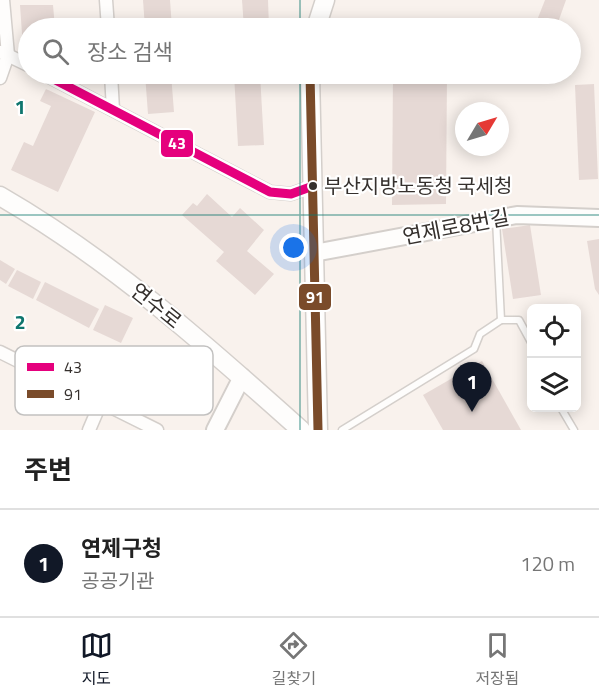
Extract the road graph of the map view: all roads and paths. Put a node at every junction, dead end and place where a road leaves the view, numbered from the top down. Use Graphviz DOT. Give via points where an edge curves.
graph roads {
  1 [pos="3,0"];
  2 [pos="106,0"];
  3 [pos="325,0"];
  4 [pos="107,18"];
  5 [pos="319,18"];
  6 [pos="4,54"];
  7 [pos="18,60"];
  8 [pos="0,78"];
  9 [pos="63,84"];
  10 [pos="112,84"];
  11 [pos="309,84"];
  12 [pos="113,110"];
  13 [pos="313,186"];
  14 [pos="0,196"];
  15 [pos="496,218"];
  16 [pos="599,218"];
  17 [pos="314,253"];
  18 [pos="501,320"];
  19 [pos="527,336"];
  20 [pos="206,346"];
  21 [pos="0,352"];
  22 [pos="213,352"];
  23 [pos="15,359"];
  24 [pos="242,377"];
  25 [pos="563,412"];
  26 [pos="95,415"];
  27 [pos="127,415"];
  28 [pos="89,430"];
  29 [pos="157,430"];
  30 [pos="215,430"];
  31 [pos="302,430"];
  32 [pos="318,430"];
  33 [pos="342,430"];
  34 [pos="574,430"];
  1 -- 6 [label="street"];
  2 -- 4 [label="street"];
  3 -- 5 [label="main road"];
  6 -- 7 [label="street"];
  6 -- 8 [label="street"];
  9 -- 12 [label="street"];
  10 -- 12 [label="street"];
  11 -- 13 [label="main road"];
  12 -- 13 [label="street" via="270,192 291,194"];
  13 -- 17 [label="main road"];
  14 -- 20 [label="main road, 연수로" via="51,225 147,296"];
  15 -- 16 [label="street, 연제로8번길"];
  15 -- 17 [label="street, 연제로8번길"];
  15 -- 18 [label="lane"];
  17 -- 32 [label="main road"];
  18 -- 19 [label="lane" via="519,320"];
  18 -- 33 [label="lane" via="480,334 474,349"];
  21 -- 23 [label="street"];
  22 -- 24 [label="main road, 연수로"];
  24 -- 30 [label="street"];
  24 -- 31 [label="main road, 연수로"];
  25 -- 34 [label="lane"];
  26 -- 28 [label="street"];
  27 -- 29 [label="street"];
}
